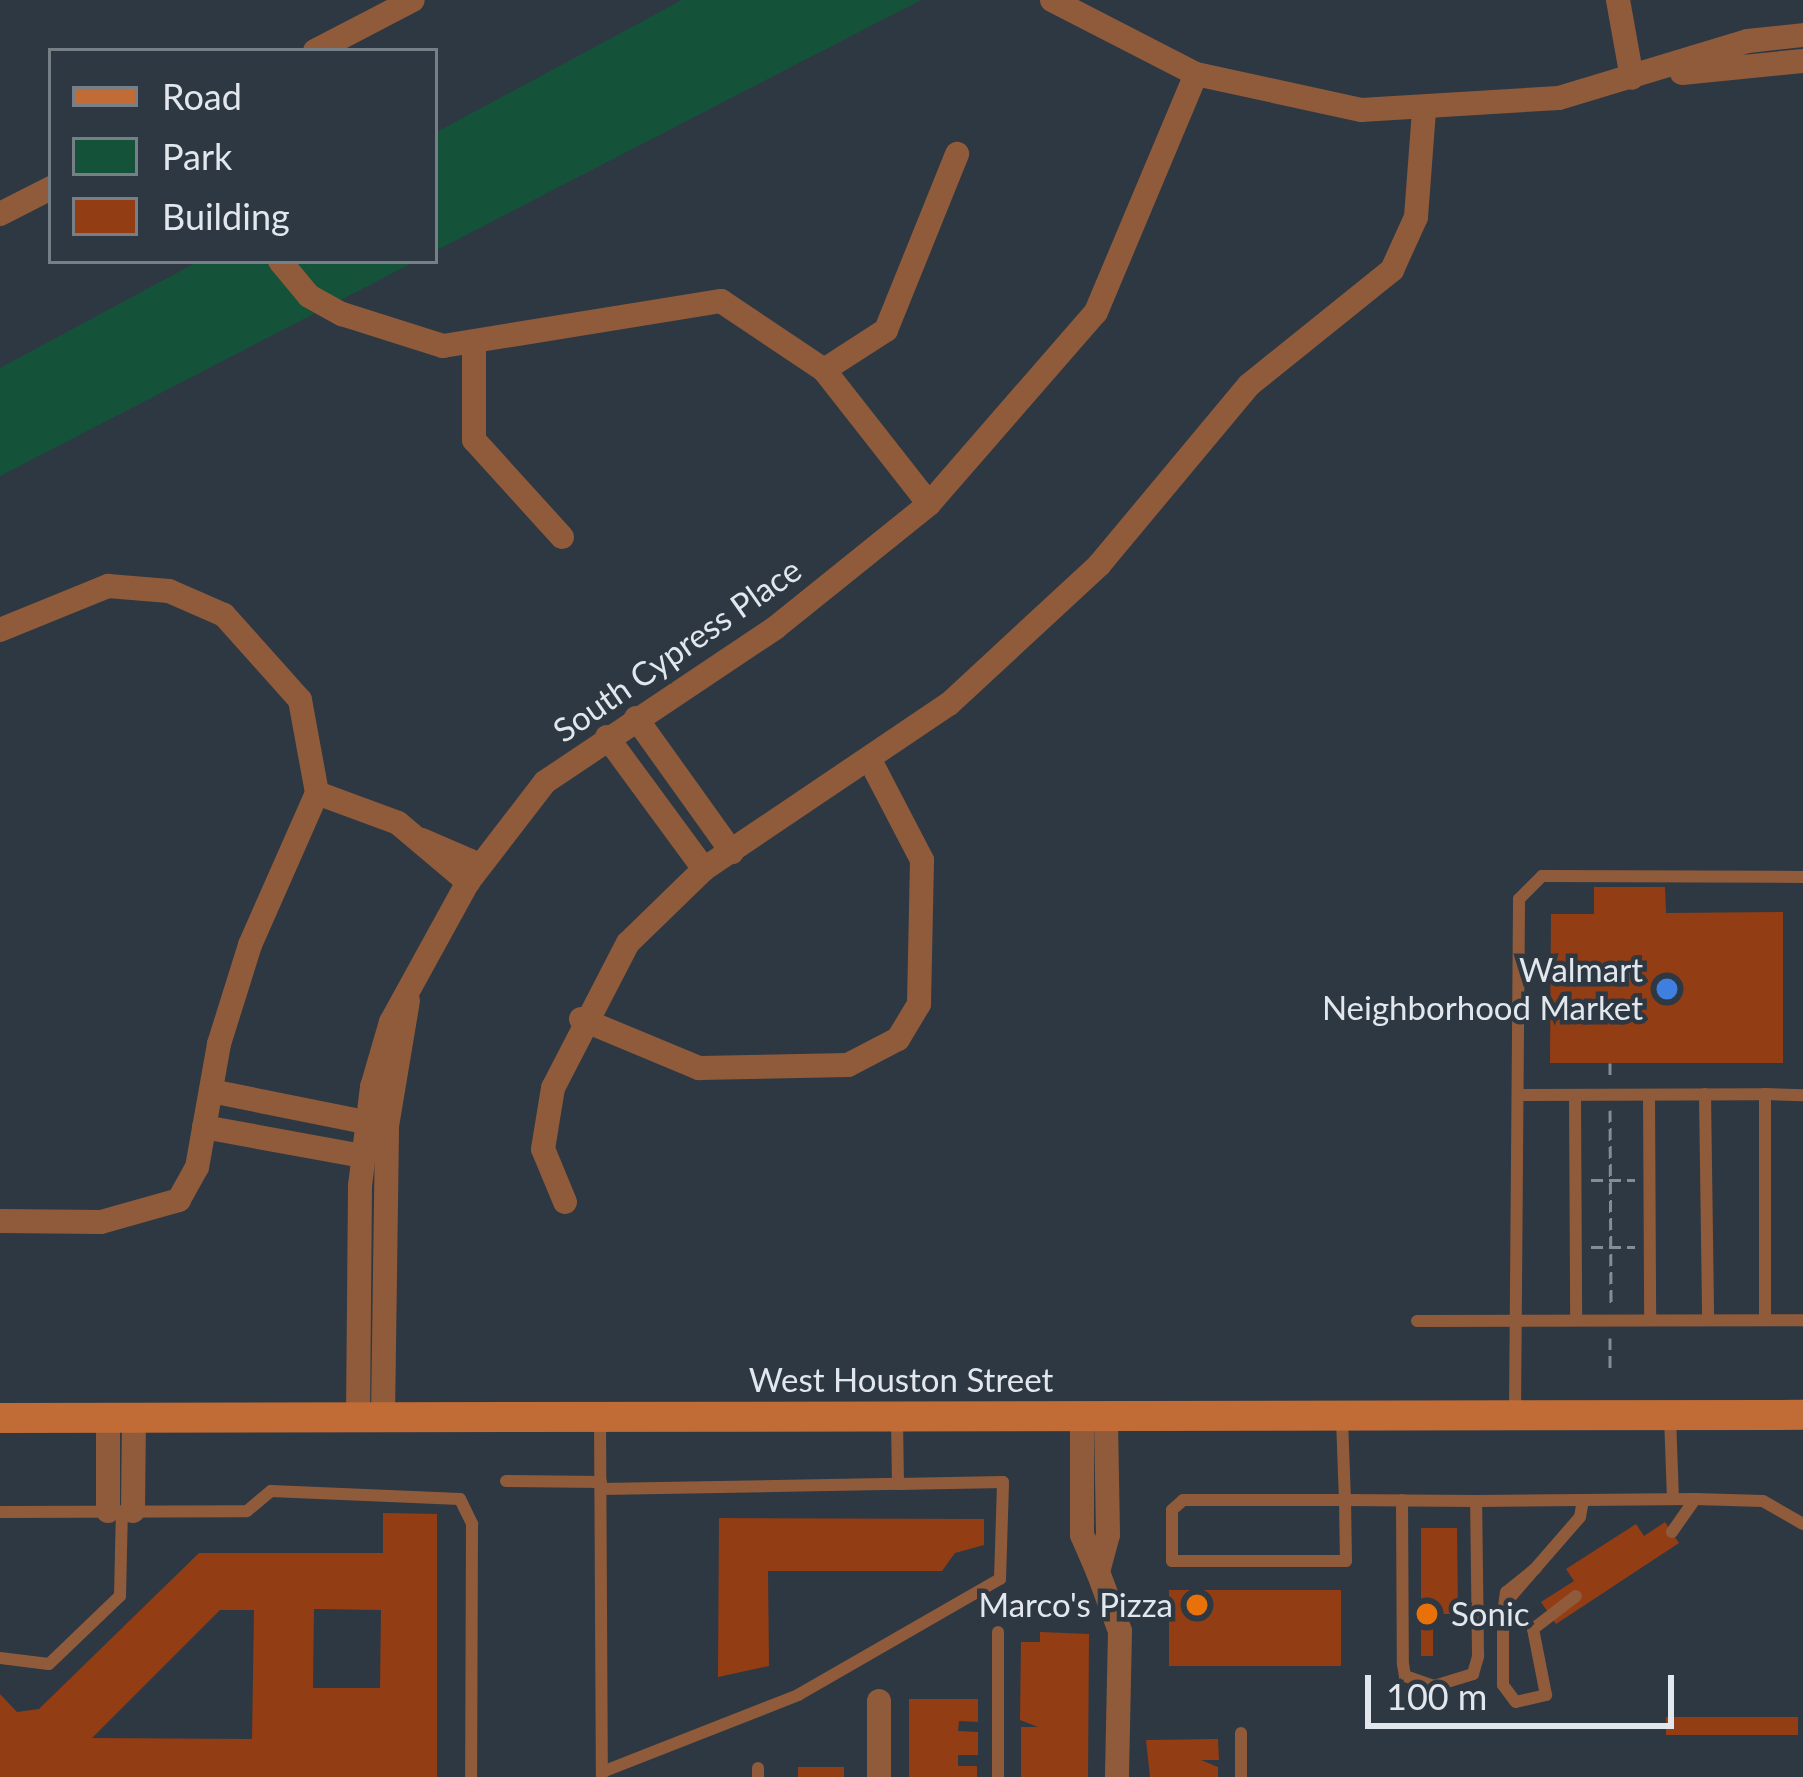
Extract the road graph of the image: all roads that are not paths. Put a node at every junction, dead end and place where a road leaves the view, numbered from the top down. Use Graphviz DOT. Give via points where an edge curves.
graph roads {
  1 [pos="412,0"];
  2 [pos="1052,0"];
  3 [pos="1618,0"];
  4 [pos="1803,35"];
  5 [pos="321,48"];
  6 [pos="1803,61"];
  7 [pos="1196,74"];
  8 [pos="1632,78"];
  9 [pos="1418,110"];
  10 [pos="957,154"];
  11 [pos="48,190"];
  12 [pos="0,214"];
  13 [pos="282,264"];
  14 [pos="474,343"];
  15 [pos="824,370"];
  16 [pos="929,504"];
  17 [pos="562,537"];
  18 [pos="0,630"];
  19 [pos="636,718"];
  20 [pos="607,737"];
  21 [pos="871,762"];
  22 [pos="317,794"];
  23 [pos="732,852"];
  24 [pos="704,869"];
  25 [pos="474,873"];
  26 [pos="1803,877"];
  27 [pos="581,1019"];
  28 [pos="211,1090"];
  29 [pos="1705,1094"];
  30 [pos="1765,1094"];
  31 [pos="1518,1095"];
  32 [pos="1574,1095"];
  33 [pos="1649,1095"];
  34 [pos="1803,1095"];
  35 [pos="317,1115"];
  36 [pos="376,1124"];
  37 [pos="204,1126"];
  38 [pos="311,1149"];
  39 [pos="362,1156"];
  40 [pos="565,1202"];
  41 [pos="0,1221"];
  42 [pos="1803,1319"];
  43 [pos="1513,1320"];
  44 [pos="1576,1320"];
  45 [pos="1649,1320"];
  46 [pos="1708,1320"];
  47 [pos="1766,1320"];
  48 [pos="1417,1321"];
  49 [pos="1094,1415"];
  50 [pos="1803,1415"];
  51 [pos="600,1416"];
  52 [pos="897,1416"];
  53 [pos="1342,1416"];
  54 [pos="1515,1416"];
  55 [pos="1670,1416"];
  56 [pos="370,1417"];
  57 [pos="0,1418"];
  58 [pos="121,1418"];
  59 [pos="506,1481"];
  60 [pos="898,1484"];
  61 [pos="601,1486"];
  62 [pos="1672,1499"];
  63 [pos="1695,1499"];
  64 [pos="1345,1500"];
  65 [pos="1402,1500"];
  66 [pos="1582,1500"];
  67 [pos="1476,1501"];
  68 [pos="121,1511"];
  69 [pos="0,1512"];
  70 [pos="1803,1524"];
  71 [pos="1672,1532"];
  72 [pos="1576,1595"];
  73 [pos="998,1633"];
  74 [pos="0,1658"];
  75 [pos="879,1701"];
  76 [pos="1241,1733"];
  77 [pos="602,1775"];
  78 [pos="472,1777"];
  79 [pos="878,1777"];
  80 [pos="998,1777"];
  81 [pos="1117,1777"];
  82 [pos="1241,1777"];
  1 -- 5 [label="street"];
  2 -- 7 [label="street"];
  3 -- 8 [label="street"];
  4 -- 8 [label="street" via="1748,41"];
  6 -- 8 [label="street"];
  7 -- 9 [label="street" via="1306,102"];
  7 -- 16 [label="street, South Cypress Place" via="1096,312"];
  8 -- 9 [label="street" via="1559,98"];
  9 -- 21 [label="street" via="1419,189 1392,270 1249,385 1029,634"];
  10 -- 15 [label="street" via="886,330"];
  11 -- 12 [label="street"];
  13 -- 14 [label="street" via="309,296 342,314 415,341"];
  14 -- 15 [label="street" via="708,300 771,326"];
  14 -- 17 [label="street" via="474,440"];
  15 -- 16 [label="street"];
  16 -- 19 [label="street, South Cypress Place" via="775,628"];
  18 -- 22 [label="street" via="108,586 169,591 224,615 300,700"];
  19 -- 20 [label="street, South Cypress Place"];
  19 -- 23 [label="street"];
  20 -- 24 [label="street"];
  20 -- 25 [label="street, South Cypress Place" via="545,782"];
  21 -- 23 [label="street"];
  21 -- 27 [label="street" via="922,860 923,973 898,1039 848,1065 699,1068"];
  22 -- 25 [label="street" via="375,811"];
  22 -- 28 [label="street" via="250,945"];
  23 -- 24 [label="street"];
  24 -- 27 [label="street" via="628,943"];
  25 -- 36 [label="street, South Cypress Place" via="408,1001"];
  26 -- 31 [label="lane" via="1542,876 1519,899"];
  27 -- 40 [label="street" via="553,1088 543,1149"];
  28 -- 35 [label="street"];
  28 -- 37 [label="street"];
  29 -- 30 [label="lane"];
  29 -- 33 [label="lane"];
  29 -- 46 [label="lane"];
  30 -- 34 [label="lane"];
  30 -- 47 [label="lane"];
  31 -- 32 [label="lane"];
  31 -- 43 [label="lane"];
  32 -- 33 [label="lane"];
  32 -- 44 [label="lane"];
  33 -- 45 [label="lane"];
  35 -- 36 [label="street"];
  35 -- 38 [label="street"];
  36 -- 39 [label="street, South Cypress Place"];
  36 -- 56 [label="street, South Cypress Place"];
  37 -- 38 [label="street"];
  37 -- 41 [label="street" via="179,1200 101,1222"];
  38 -- 39 [label="street"];
  39 -- 56 [label="street, South Cypress Place"];
  42 -- 47 [label="lane"];
  43 -- 44 [label="lane"];
  43 -- 48 [label="lane"];
  43 -- 54 [label="lane"];
  44 -- 45 [label="lane"];
  45 -- 46 [label="lane"];
  46 -- 47 [label="lane"];
  49 -- 52 [label="main road, West Houston Street"];
  49 -- 53 [label="main road, West Houston Street"];
  49 -- 81 [label="street" via="1098,1572 1120,1631"];
  50 -- 55 [label="main road, West Houston Street"];
  51 -- 52 [label="main road, West Houston Street"];
  51 -- 56 [label="main road, West Houston Street"];
  51 -- 61 [label="lane"];
  52 -- 60 [label="lane"];
  53 -- 54 [label="main road, West Houston Street"];
  53 -- 64 [label="lane"];
  54 -- 55 [label="main road, West Houston Street"];
  55 -- 62 [label="lane"];
  56 -- 58 [label="main road, West Houston Street"];
  57 -- 58 [label="main road, West Houston Street"];
  58 -- 68 [label="street"];
  59 -- 61 [label="lane"];
  60 -- 61 [label="lane"];
  60 -- 77 [label="lane" via="1003,1482 1000,1579 798,1695"];
  61 -- 77 [label="lane"];
  62 -- 63 [label="lane"];
  62 -- 66 [label="lane"];
  63 -- 70 [label="lane" via="1772,1502"];
  63 -- 71 [label="lane"];
  64 -- 64 [label="lane" via="1346,1561 1172,1561 1179,1501"];
  64 -- 65 [label="lane"];
  65 -- 67 [label="lane"];
  65 -- 67 [label="lane" via="1402,1664 1406,1676 1434,1686 1473,1674 1478,1656"];
  66 -- 67 [label="lane"];
  66 -- 72 [label="lane" via="1580,1517 1507,1601 1503,1685 1528,1705 1548,1691 1533,1629"];
  68 -- 69 [label="lane"];
  68 -- 74 [label="lane" via="121,1595 50,1664"];
  68 -- 78 [label="lane" via="247,1511 271,1491 460,1499 472,1524"];
  73 -- 80 [label="lane"];
  75 -- 79 [label="street"];
  76 -- 82 [label="lane"];
}
